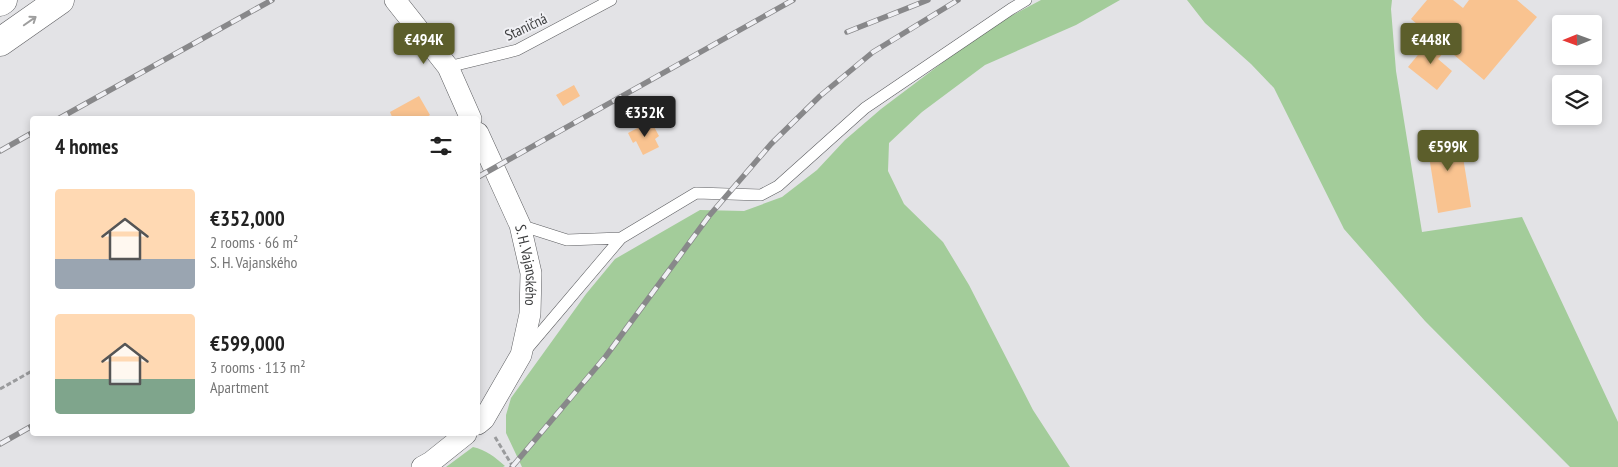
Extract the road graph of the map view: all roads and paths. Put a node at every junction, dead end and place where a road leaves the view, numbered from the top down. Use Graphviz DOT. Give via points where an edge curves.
graph roads {
  1 [pos="60,0"];
  2 [pos="396,0"];
  3 [pos="611,0"];
  4 [pos="1026,0"];
  5 [pos="0,42"];
  6 [pos="448,67"];
  7 [pos="470,116"];
  8 [pos="480,136"];
  9 [pos="520,225"];
  10 [pos="622,238"];
  11 [pos="521,355"];
  12 [pos="30,372"];
  13 [pos="0,389"];
  14 [pos="481,422"];
  15 [pos="464,436"];
  16 [pos="422,467"];
  17 [pos="513,467"];
  5 -- 1 [label="main road, one-way"];
  2 -- 6 [label="street"];
  3 -- 6 [label="lane, Staničná" via="517,50"];
  4 -- 10 [label="lane" via="865,108 778,186 761,195 696,193"];
  6 -- 7 [label="street"];
  8 -- 9 [label="street, S. H. Vajanského"];
  9 -- 10 [label="lane" via="567,240"];
  9 -- 11 [label="street, S. H. Vajanského" via="532,272 530,314"];
  10 -- 11 [label="lane"];
  11 -- 14 [label="street, S. H. Vajanského"];
  12 -- 13 [label="path"];
  14 -- 17 [label="path"];
  15 -- 16 [label="street"];
}
